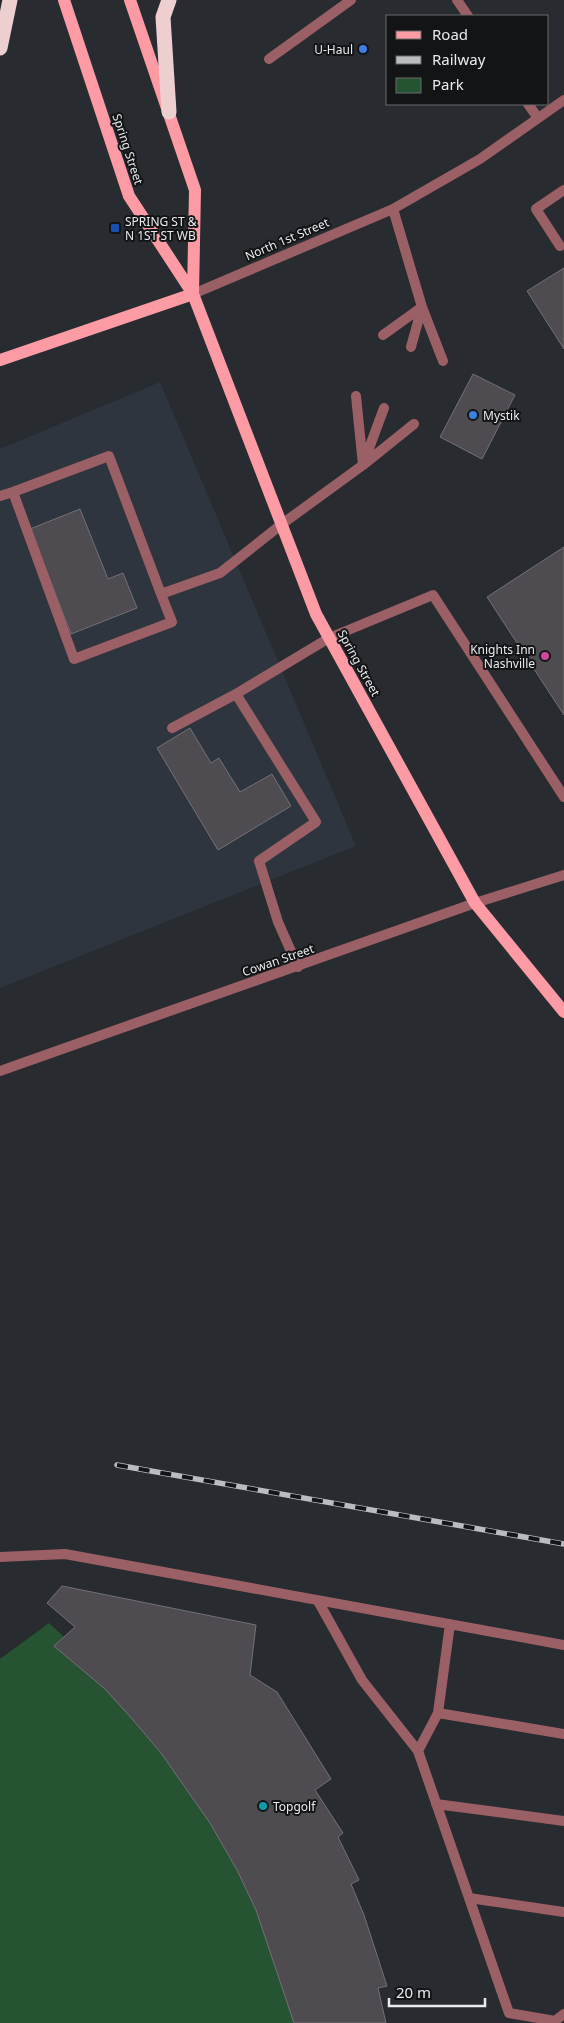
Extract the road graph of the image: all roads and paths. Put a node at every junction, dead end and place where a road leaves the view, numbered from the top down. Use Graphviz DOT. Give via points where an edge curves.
graph roads {
  1 [pos="10,0"];
  2 [pos="64,0"];
  3 [pos="130,0"];
  4 [pos="169,0"];
  5 [pos="352,0"];
  6 [pos="457,0"];
  7 [pos="467,15"];
  8 [pos="0,48"];
  9 [pos="269,59"];
  10 [pos="564,100"];
  11 [pos="529,105"];
  12 [pos="168,112"];
  13 [pos="538,118"];
  14 [pos="564,190"];
  15 [pos="393,209"];
  16 [pos="560,246"];
  17 [pos="193,294"];
  18 [pos="422,307"];
  19 [pos="383,334"];
  20 [pos="411,348"];
  21 [pos="0,360"];
  22 [pos="443,361"];
  23 [pos="356,396"];
  24 [pos="384,408"];
  25 [pos="414,424"];
  26 [pos="363,465"];
  27 [pos="13,492"];
  28 [pos="0,496"];
  29 [pos="282,524"];
  30 [pos="161,594"];
  31 [pos="329,638"];
  32 [pos="236,694"];
  33 [pos="172,728"];
  34 [pos="564,797"];
  35 [pos="564,875"];
  36 [pos="475,903"];
  37 [pos="298,967"];
  38 [pos="564,1012"];
  39 [pos="0,1071"];
  40 [pos="0,1557"];
  41 [pos="318,1601"];
  42 [pos="450,1624"];
  43 [pos="564,1645"];
  44 [pos="438,1713"];
  45 [pos="564,1734"];
  46 [pos="418,1751"];
  47 [pos="436,1804"];
  48 [pos="564,1821"];
  49 [pos="469,1898"];
  50 [pos="564,1912"];
  51 [pos="564,2014"];
  1 -- 8 [label="highway"];
  2 -- 17 [label="main road, Spring Street" via="129,196"];
  3 -- 12 [label="main road, Spring Street"];
  4 -- 12 [label="highway" via="164,17"];
  5 -- 9 [label="street"];
  6 -- 7 [label="street"];
  10 -- 13 [label="street, North 1st Street"];
  11 -- 13 [label="street"];
  12 -- 17 [label="main road, Spring Street" via="195,190"];
  13 -- 15 [label="street, North 1st Street" via="480,159"];
  14 -- 16 [label="street" via="536,209"];
  15 -- 17 [label="street, North 1st Street"];
  15 -- 18 [label="street"];
  17 -- 21 [label="main road, North 1st Street"];
  17 -- 29 [label="main road, Spring Street"];
  18 -- 19 [label="street"];
  18 -- 20 [label="street"];
  18 -- 22 [label="street"];
  23 -- 26 [label="street"];
  24 -- 26 [label="street"];
  25 -- 26 [label="street"];
  26 -- 29 [label="street"];
  27 -- 28 [label="street"];
  27 -- 30 [label="street" via="109,456"];
  27 -- 30 [label="street" via="74,659 172,622"];
  29 -- 30 [label="street" via="220,573"];
  29 -- 31 [label="main road, Spring Street" via="316,614"];
  31 -- 32 [label="street"];
  31 -- 34 [label="street" via="433,594"];
  31 -- 36 [label="main road, Spring Street"];
  32 -- 33 [label="street"];
  32 -- 37 [label="street" via="316,822 259,861 278,922"];
  35 -- 36 [label="street, Cowan Street"];
  36 -- 37 [label="street, Cowan Street"];
  36 -- 38 [label="main road, Spring Street"];
  37 -- 39 [label="street, Cowan Street"];
  40 -- 41 [label="street" via="65,1554"];
  41 -- 42 [label="street"];
  41 -- 46 [label="street" via="362,1680"];
  42 -- 43 [label="street"];
  42 -- 44 [label="street"];
  44 -- 45 [label="street"];
  44 -- 46 [label="street"];
  46 -- 47 [label="street"];
  47 -- 48 [label="street"];
  47 -- 49 [label="street"];
  49 -- 50 [label="street"];
  49 -- 51 [label="street" via="510,2013 555,2021"];
}
